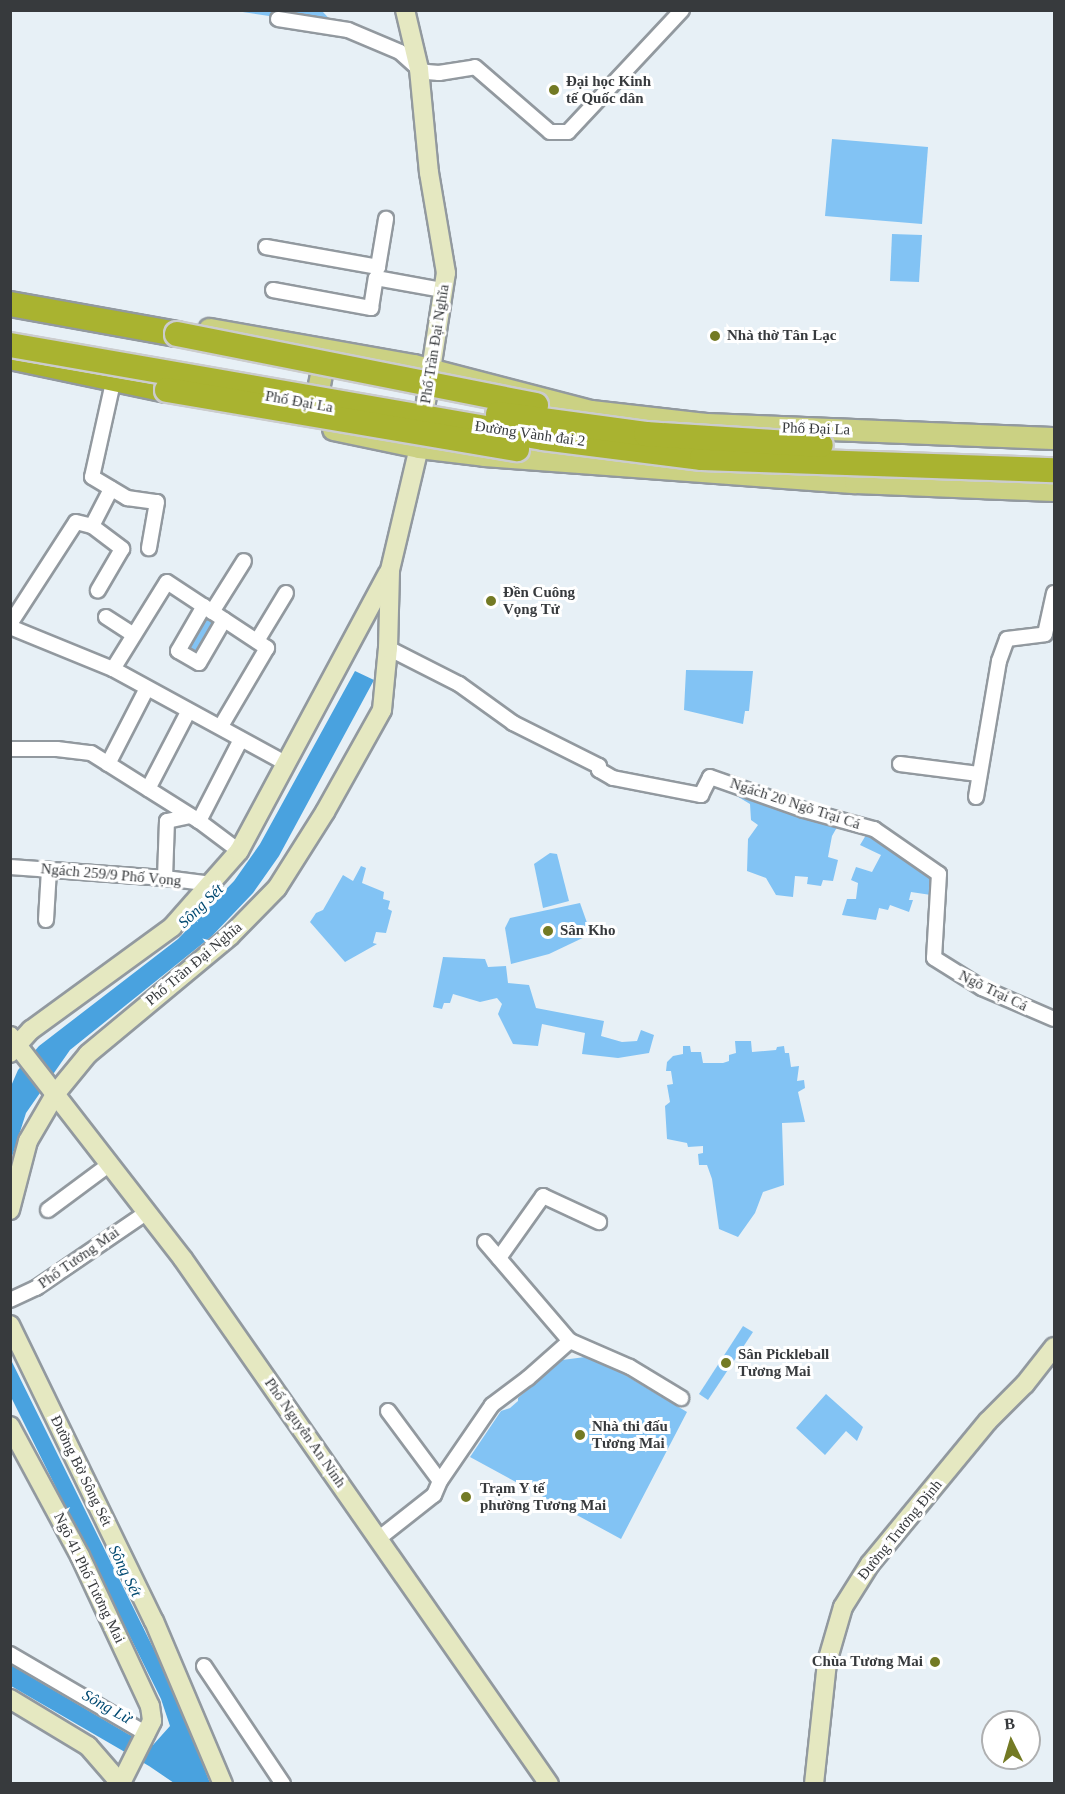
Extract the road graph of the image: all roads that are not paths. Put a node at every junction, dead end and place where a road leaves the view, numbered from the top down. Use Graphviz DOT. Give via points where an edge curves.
graph roads {
  1 [pos="405,10"];
  2 [pos="682,10"];
  3 [pos="278,19"];
  4 [pos="419,69"];
  5 [pos="386,219"];
  6 [pos="266,247"];
  7 [pos="377,272"];
  8 [pos="273,290"];
  9 [pos="443,290"];
  10 [pos="10,293"];
  11 [pos="10,304"];
  12 [pos="10,312"];
  13 [pos="10,329"];
  14 [pos="254,336"];
  15 [pos="10,346"];
  16 [pos="10,357"];
  17 [pos="264,360"];
  18 [pos="10,368"];
  19 [pos="322,369"];
  20 [pos="430,380"];
  21 [pos="112,387"];
  22 [pos="266,397"];
  23 [pos="315,405"];
  24 [pos="245,411"];
  25 [pos="423,424"];
  26 [pos="1045,438"];
  27 [pos="419,447"];
  28 [pos="703,448"];
  29 [pos="1054,454"];
  30 [pos="587,461"];
  31 [pos="1054,470"];
  32 [pos="111,489"];
  33 [pos="1045,489"];
  34 [pos="92,526"];
  35 [pos="149,548"];
  36 [pos="244,561"];
  37 [pos="390,570"];
  38 [pos="98,590"];
  39 [pos="286,593"];
  40 [pos="1054,593"];
  41 [pos="213,613"];
  42 [pos="106,617"];
  43 [pos="10,626"];
  44 [pos="357,629"];
  45 [pos="134,635"];
  46 [pos="256,641"];
  47 [pos="388,644"];
  48 [pos="113,669"];
  49 [pos="145,692"];
  50 [pos="187,714"];
  51 [pos="221,726"];
  52 [pos="238,745"];
  53 [pos="10,749"];
  54 [pos="108,764"];
  55 [pos="287,764"];
  56 [pos="900,764"];
  57 [pos="978,774"];
  58 [pos="148,789"];
  59 [pos="976,797"];
  60 [pos="195,818"];
  61 [pos="239,851"];
  62 [pos="10,867"];
  63 [pos="49,870"];
  64 [pos="165,878"];
  65 [pos="212,884"];
  66 [pos="46,920"];
  67 [pos="934,958"];
  68 [pos="1054,1019"];
  69 [pos="15,1047"];
  70 [pos="54,1091"];
  71 [pos="110,1164"];
  72 [pos="10,1210"];
  73 [pos="48,1210"];
  74 [pos="146,1213"];
  75 [pos="599,1222"];
  76 [pos="485,1242"];
  77 [pos="499,1258"];
  78 [pos="10,1300"];
  79 [pos="10,1325"];
  80 [pos="570,1341"];
  81 [pos="1054,1347"];
  82 [pos="681,1398"];
  83 [pos="388,1411"];
  84 [pos="10,1426"];
  85 [pos="441,1481"];
  86 [pos="378,1539"];
  87 [pos="10,1654"];
  88 [pos="204,1666"];
  89 [pos="10,1699"];
  90 [pos="147,1734"];
  91 [pos="121,1783"];
  92 [pos="223,1784"];
  93 [pos="283,1784"];
  94 [pos="549,1784"];
  95 [pos="814,1784"];
  1 -- 4 [label="street, Phố Trần Đại Nghĩa"];
  2 -- 4 [label="street" via="568,132 550,132 475,67 439,73"];
  3 -- 4 [label="street" via="348,30 404,54"];
  4 -- 9 [label="street, Phố Trần Đại Nghĩa" via="429,173 446,273"];
  5 -- 7 [label="street"];
  6 -- 7 [label="street"];
  7 -- 8 [label="street" via="370,308"];
  7 -- 9 [label="street"];
  9 -- 20 [label="street, Phố Trần Đại Nghĩa"];
  10 -- 14 [label="main road, Phố Đại La"];
  11 -- 28 [label="highway, bridge" via="177,333"];
  12 -- 17 [label="main road, Phố Đại La"];
  13 -- 28 [label="highway, Đường Vành đai 2, bridge" via="477,412 646,434"];
  14 -- 17 [label="main road"];
  14 -- 20 [label="main road, Phố Đại La"];
  15 -- 22 [label="main road, Phố Đại La"];
  15 -- 28 [label="highway, Đường Vành đai 2, bridge" via="543,438"];
  16 -- 28 [label="highway, bridge" via="167,390 534,452"];
  17 -- 19 [label="main road, Phố Đại La"];
  18 -- 21 [label="main road, Phố Đại La"];
  19 -- 20 [label="main road, Phố Đại La"];
  19 -- 23 [label="main road"];
  20 -- 25 [label="street, Phố Trần Đại Nghĩa"];
  20 -- 26 [label="main road, Phố Đại La" via="579,408 705,424"];
  21 -- 24 [label="main road, Phố Đại La"];
  21 -- 32 [label="street" via="92,477"];
  22 -- 23 [label="main road, Phố Đại La"];
  22 -- 24 [label="main road"];
  23 -- 25 [label="main road, Phố Đại La"];
  24 -- 27 [label="main road, Phố Đại La"];
  25 -- 27 [label="street, Phố Trần Đại Nghĩa"];
  25 -- 30 [label="main road, Phố Đại La" via="496,436"];
  26 -- 33 [label="main road"];
  27 -- 30 [label="main road, Phố Đại La"];
  27 -- 37 [label="street, Phố Trần Đại Nghĩa"];
  28 -- 29 [label="highway, Đường Vành đai 2, bridge" via="803,444"];
  28 -- 31 [label="highway, Đường Vành đai 2, bridge"];
  30 -- 33 [label="main road, Phố Đại La" via="855,482"];
  32 -- 34 [label="street"];
  32 -- 35 [label="street" via="127,498 157,502"];
  34 -- 38 [label="street" via="123,549"];
  34 -- 43 [label="street" via="74,524"];
  36 -- 41 [label="street"];
  37 -- 44 [label="street, Phố Trần Đại Nghĩa"];
  37 -- 47 [label="street, Phố Trần Đại Nghĩa"];
  39 -- 46 [label="street"];
  40 -- 57 [label="street" via="1045,634 1007,639 999,661"];
  41 -- 45 [label="street" via="167,582"];
  41 -- 46 [label="street"];
  42 -- 45 [label="street"];
  43 -- 48 [label="street"];
  44 -- 47 [label="street"];
  44 -- 55 [label="street, Phố Trần Đại Nghĩa"];
  45 -- 48 [label="street"];
  46 -- 51 [label="street" via="267,648"];
  47 -- 67 [label="street, Ngách 20 Ngõ Trại Cá" via="450,678 513,723 599,766 599,770 613,778 701,795 710,777 804,810 874,829 939,874"];
  47 -- 70 [label="street, Phố Trần Đại Nghĩa" via="382,710 277,888 230,936 88,1054"];
  48 -- 51 [label="street"];
  49 -- 54 [label="street"];
  50 -- 58 [label="street"];
  51 -- 55 [label="street"];
  52 -- 60 [label="street"];
  53 -- 54 [label="street" via="91,753"];
  54 -- 58 [label="street"];
  55 -- 61 [label="street, Phố Trần Đại Nghĩa"];
  56 -- 57 [label="street"];
  57 -- 59 [label="street"];
  58 -- 60 [label="street"];
  60 -- 61 [label="street"];
  60 -- 64 [label="street" via="167,821"];
  61 -- 65 [label="street, Phố Trần Đại Nghĩa"];
  62 -- 63 [label="street, Ngách 259/9 Phố Vọng"];
  63 -- 64 [label="street, Ngách 259/9 Phố Vọng"];
  63 -- 66 [label="street"];
  64 -- 65 [label="street, Ngách 259/9 Phố Vọng"];
  65 -- 69 [label="street, Phố Trần Đại Nghĩa" via="172,927 31,1030"];
  67 -- 68 [label="street, Ngõ Trại Cá" via="982,988"];
  69 -- 70 [label="street, Phố Nguyễn An Ninh"];
  70 -- 71 [label="street, Phố Nguyễn An Ninh"];
  70 -- 72 [label="street, Phố Trần Đại Nghĩa" via="28,1141"];
  71 -- 73 [label="street"];
  71 -- 74 [label="street, Phố Nguyễn An Ninh"];
  74 -- 78 [label="street, Phố Tương Mai" via="36,1288"];
  74 -- 86 [label="street, Phố Nguyễn An Ninh" via="207,1293"];
  75 -- 77 [label="street" via="543,1196"];
  76 -- 77 [label="street"];
  77 -- 80 [label="street"];
  79 -- 92 [label="street, Đường Bờ Sông Sét" via="154,1621"];
  80 -- 82 [label="street" via="630,1367"];
  80 -- 85 [label="street" via="492,1405"];
  81 -- 95 [label="street, Đường Trương Định" via="988,1420 870,1564 843,1607 827,1662"];
  83 -- 85 [label="street"];
  84 -- 90 [label="street, Ngõ 41 Phố Tương Mai" via="80,1556 150,1706 152,1721"];
  85 -- 86 [label="street" via="434,1495"];
  86 -- 94 [label="street, Phố Nguyễn An Ninh"];
  87 -- 90 [label="street"];
  88 -- 93 [label="street"];
  89 -- 91 [label="street" via="88,1746"];
  90 -- 91 [label="street"];
}
